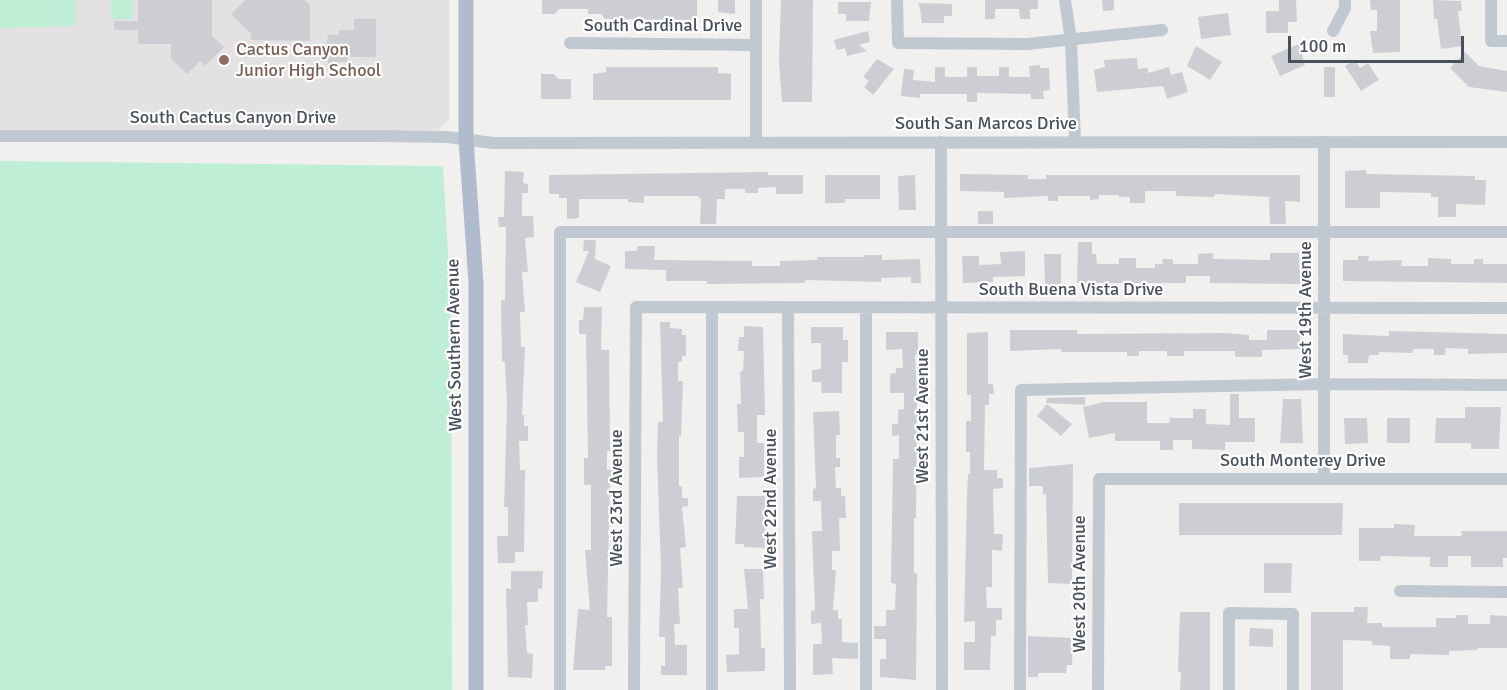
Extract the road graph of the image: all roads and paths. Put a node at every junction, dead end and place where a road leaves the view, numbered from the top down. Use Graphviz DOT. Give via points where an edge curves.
graph roads {
  1 [pos="466,0"];
  2 [pos="756,0"];
  3 [pos="897,0"];
  4 [pos="1065,0"];
  5 [pos="1345,0"];
  6 [pos="1491,0"];
  7 [pos="1162,30"];
  8 [pos="1333,32"];
  9 [pos="1071,40"];
  10 [pos="1507,41"];
  11 [pos="570,43"];
  12 [pos="756,45"];
  13 [pos="0,136"];
  14 [pos="466,139"];
  15 [pos="756,142"];
  16 [pos="941,142"];
  17 [pos="1075,142"];
  18 [pos="1324,142"];
  19 [pos="1507,142"];
  20 [pos="941,232"];
  21 [pos="1323,232"];
  22 [pos="1507,232"];
  23 [pos="636,307"];
  24 [pos="712,308"];
  25 [pos="941,308"];
  26 [pos="1323,308"];
  27 [pos="1507,308"];
  28 [pos="788,309"];
  29 [pos="866,309"];
  30 [pos="1324,384"];
  31 [pos="1507,385"];
  32 [pos="1099,479"];
  33 [pos="1324,479"];
  34 [pos="1507,479"];
  35 [pos="1400,591"];
  36 [pos="1507,592"];
  37 [pos="476,690"];
  38 [pos="560,690"];
  39 [pos="634,690"];
  40 [pos="712,690"];
  41 [pos="789,690"];
  42 [pos="866,690"];
  43 [pos="942,690"];
  44 [pos="1020,690"];
  45 [pos="1098,690"];
  46 [pos="1228,690"];
  47 [pos="1293,690"];
  1 -- 14 [label="main road, West Southern Avenue"];
  2 -- 12 [label="street"];
  3 -- 9 [label="street" via="898,43 1027,44"];
  4 -- 9 [label="street"];
  5 -- 8 [label="street"];
  6 -- 10 [label="street" via="1491,41"];
  7 -- 9 [label="street"];
  9 -- 17 [label="street"];
  11 -- 12 [label="street, South Cardinal Drive"];
  12 -- 15 [label="street"];
  13 -- 14 [label="street, South Cactus Canyon Drive"];
  14 -- 15 [label="street, South San Marcos Drive"];
  14 -- 37 [label="main road, West Southern Avenue" via="476,283"];
  15 -- 16 [label="street, South San Marcos Drive"];
  16 -- 17 [label="street, South San Marcos Drive"];
  16 -- 20 [label="street, West 21st Avenue"];
  17 -- 18 [label="street, South San Marcos Drive"];
  18 -- 19 [label="street, South San Marcos Drive"];
  18 -- 21 [label="street, West 19th Avenue"];
  20 -- 21 [label="street"];
  20 -- 25 [label="street, West 21st Avenue"];
  20 -- 38 [label="street" via="560,232"];
  21 -- 22 [label="street"];
  21 -- 26 [label="street, West 19th Avenue"];
  23 -- 24 [label="street, South Buena Vista Drive"];
  23 -- 39 [label="street, West 23rd Avenue"];
  24 -- 28 [label="street, South Buena Vista Drive"];
  24 -- 40 [label="street"];
  25 -- 26 [label="street, South Buena Vista Drive"];
  25 -- 29 [label="street, South Buena Vista Drive"];
  25 -- 43 [label="street, West 21st Avenue"];
  26 -- 27 [label="street, South Buena Vista Drive"];
  26 -- 30 [label="street, West 19th Avenue"];
  28 -- 29 [label="street, South Buena Vista Drive"];
  28 -- 41 [label="street, West 22nd Avenue"];
  29 -- 42 [label="street"];
  30 -- 31 [label="street"];
  30 -- 33 [label="street, West 19th Avenue"];
  30 -- 44 [label="street" via="1021,390"];
  32 -- 33 [label="street, South Monterey Drive"];
  32 -- 45 [label="street, West 20th Avenue"];
  33 -- 34 [label="street, South Monterey Drive"];
  35 -- 36 [label="street"];
  46 -- 47 [label="street" via="1229,613 1293,614"];
}
